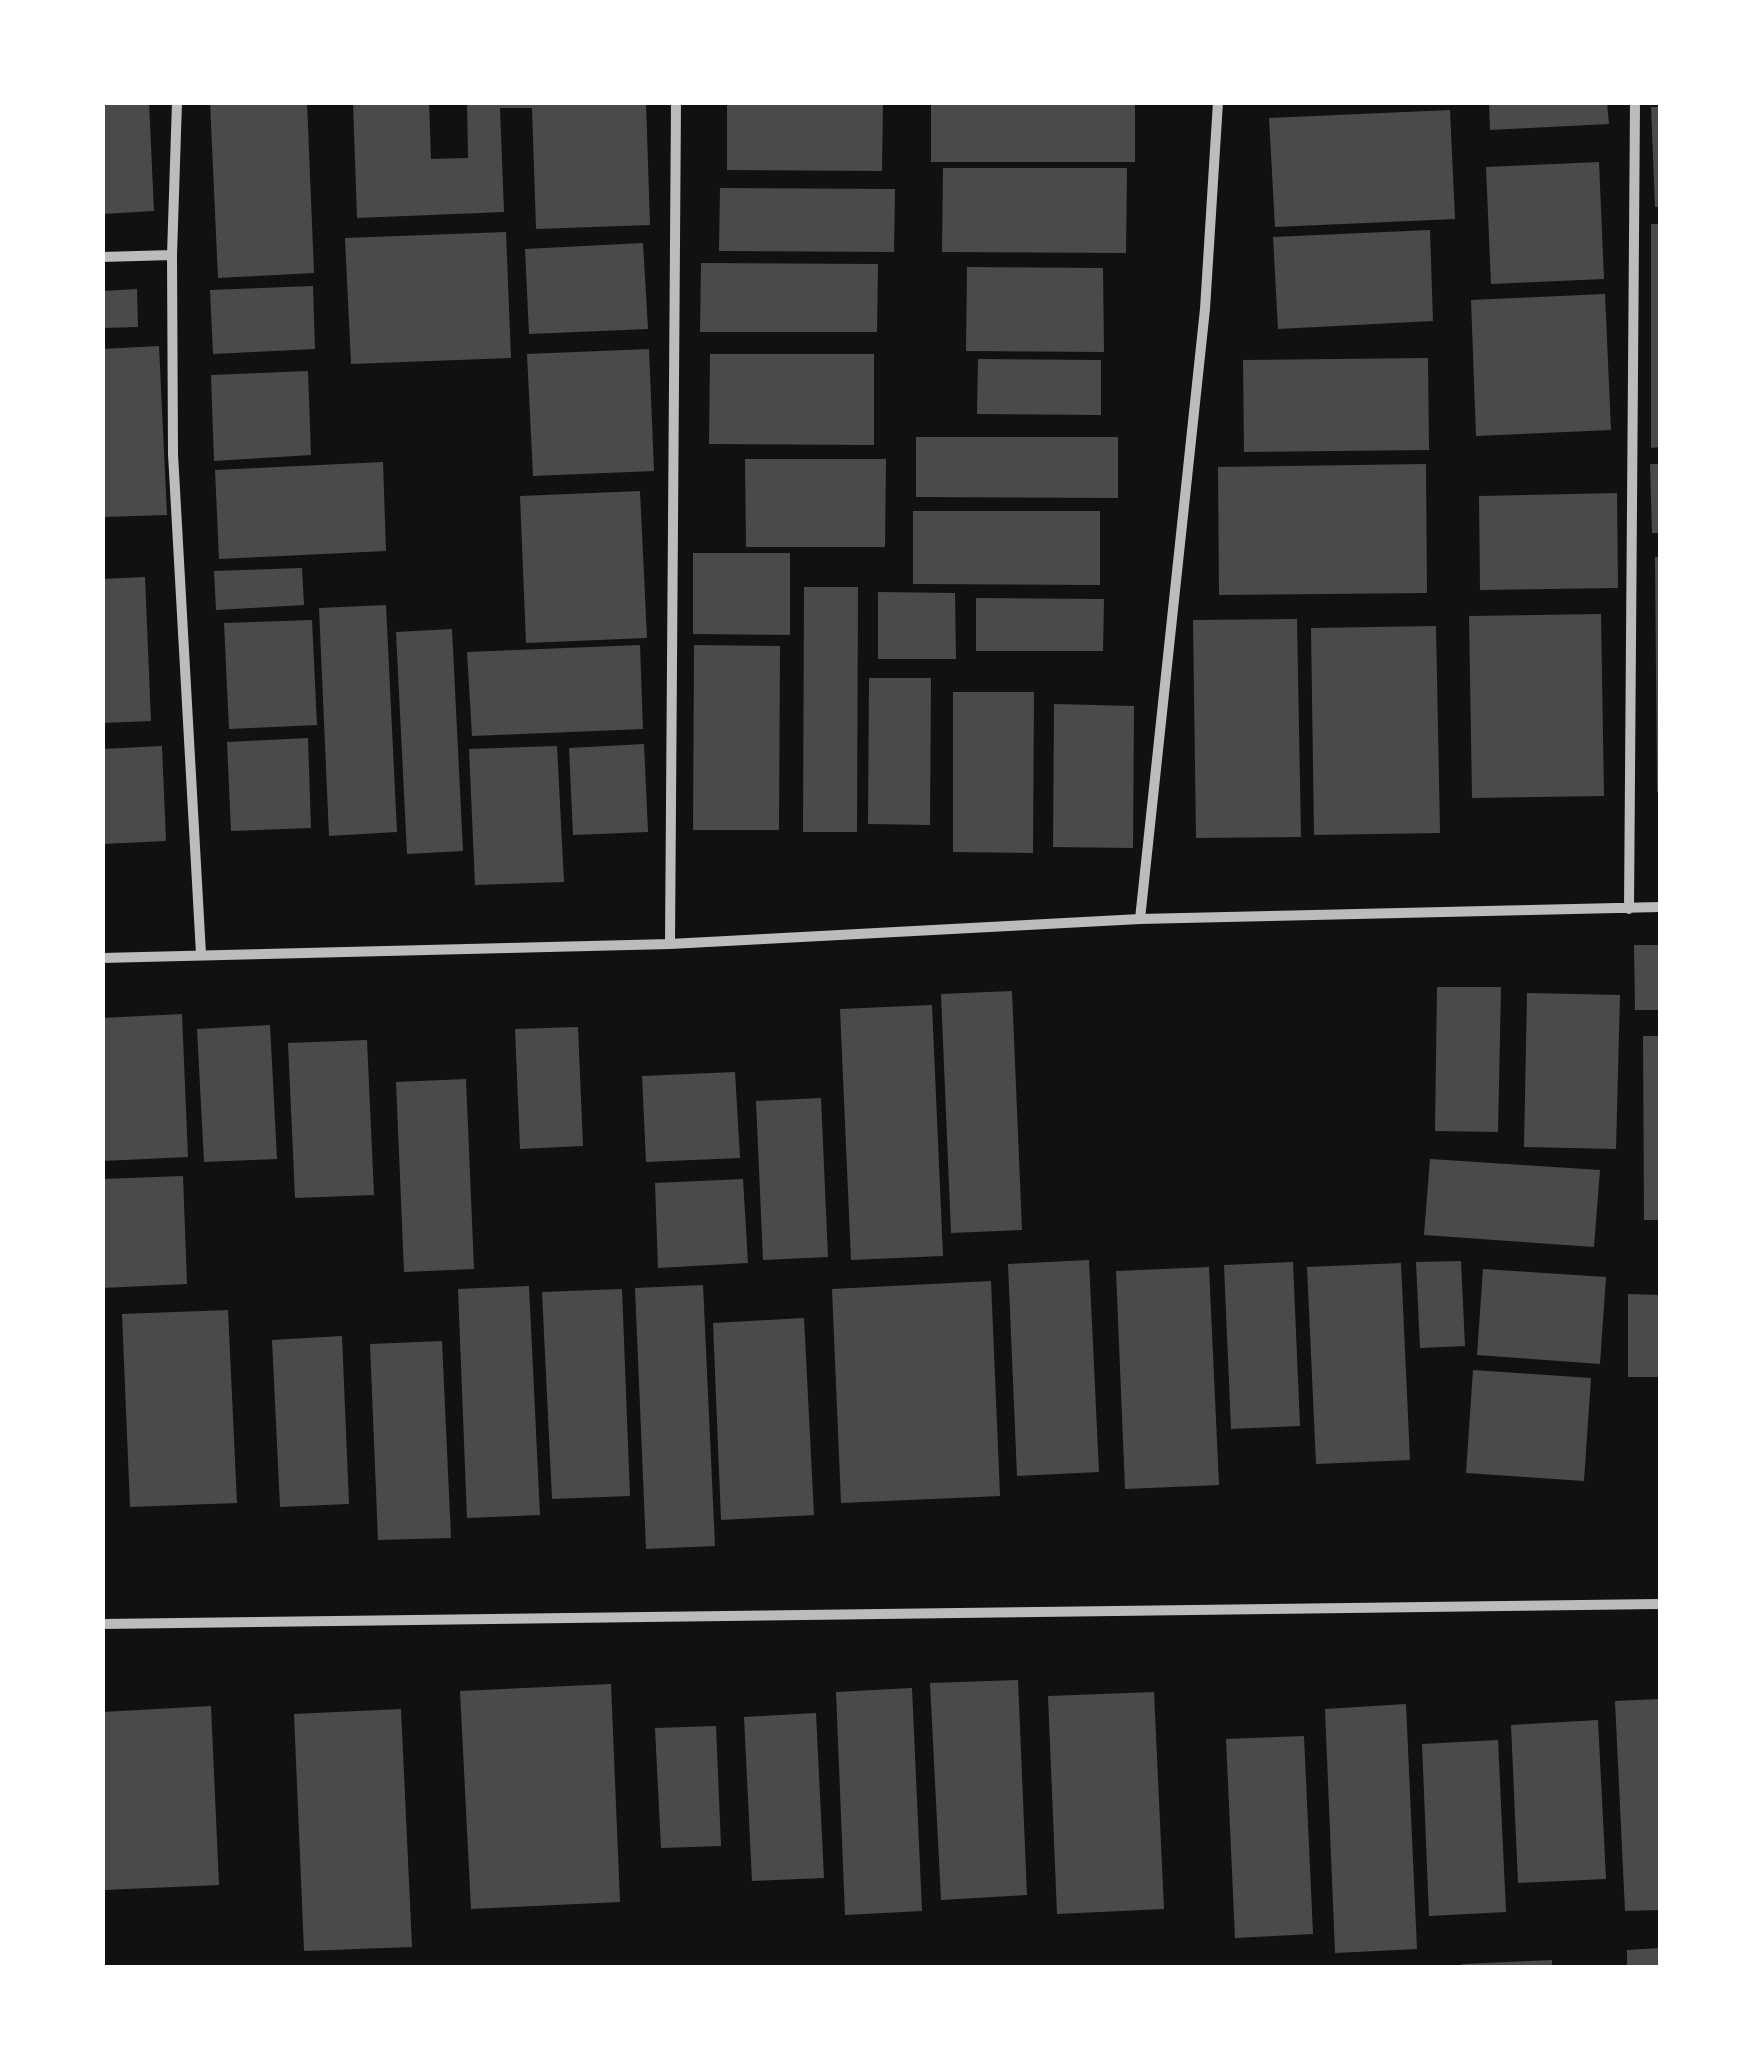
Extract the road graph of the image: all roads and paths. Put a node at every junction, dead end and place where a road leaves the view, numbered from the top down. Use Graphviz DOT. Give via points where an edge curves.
graph roads {
  1 [pos="177,102"];
  2 [pos="676,102"];
  3 [pos="1218,102"];
  4 [pos="1634,102"];
  5 [pos="172,256"];
  6 [pos="102,257"];
  7 [pos="1660,907"];
  8 [pos="1629,908"];
  9 [pos="1140,919"];
  10 [pos="670,944"];
  11 [pos="202,954"];
  12 [pos="102,958"];
  13 [pos="1660,1604"];
  14 [pos="102,1624"];
  1 -- 5 [label="street"];
  2 -- 10 [label="street"];
  3 -- 9 [label="street" via="1205,309"];
  4 -- 8 [label="street"];
  5 -- 6 [label="street"];
  5 -- 11 [label="street" via="173,454"];
  7 -- 8 [label="street"];
  8 -- 9 [label="street"];
  9 -- 10 [label="street"];
  10 -- 11 [label="street"];
  11 -- 12 [label="street"];
  13 -- 14 [label="street"];
}
